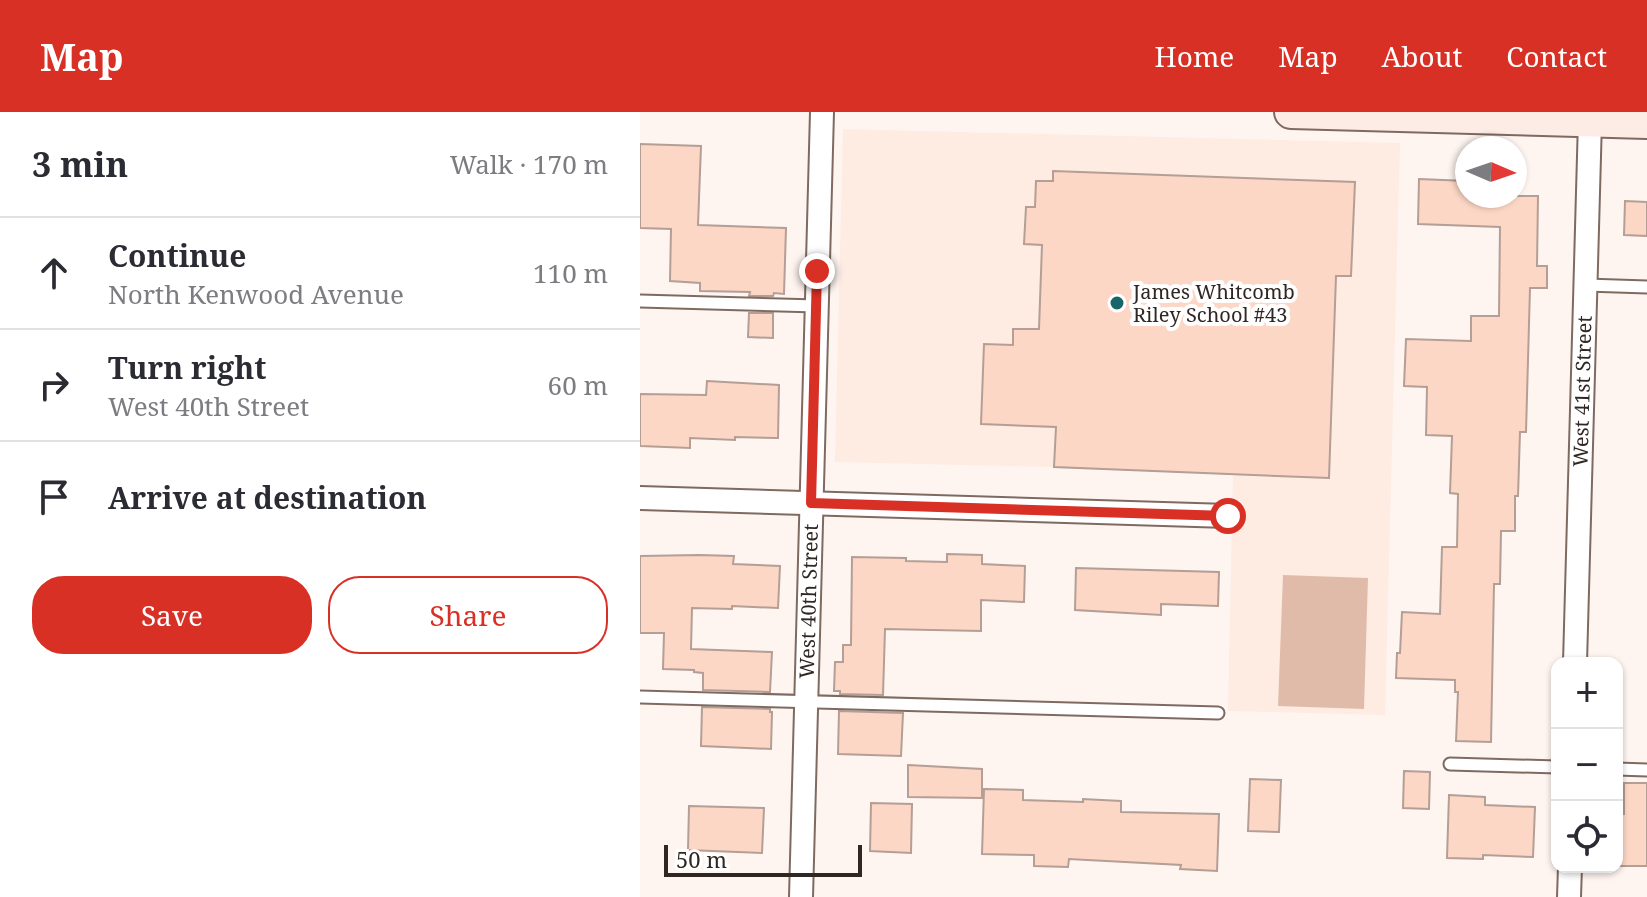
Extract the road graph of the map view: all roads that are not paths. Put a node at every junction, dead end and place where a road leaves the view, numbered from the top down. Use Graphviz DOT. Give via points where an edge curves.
graph roads {
  1 [pos="822,112"];
  2 [pos="1291,112"];
  3 [pos="1590,120"];
  4 [pos="1647,122"];
  5 [pos="1586,285"];
  6 [pos="1647,287"];
  7 [pos="640,301"];
  8 [pos="817,306"];
  9 [pos="640,498"];
  10 [pos="811,503"];
  11 [pos="1228,516"];
  12 [pos="1575,657"];
  13 [pos="640,697"];
  14 [pos="805,701"];
  15 [pos="1218,713"];
  16 [pos="1450,764"];
  17 [pos="1551,767"];
  18 [pos="1623,769"];
  19 [pos="1647,770"];
  20 [pos="1570,873"];
  21 [pos="801,897"];
  22 [pos="1569,897"];
  1 -- 8 [label="street, West 40th Street"];
  2 -- 3 [label="main road"];
  3 -- 4 [label="main road"];
  3 -- 5 [label="street, West 41st Street"];
  5 -- 6 [label="lane"];
  5 -- 12 [label="street, West 41st Street"];
  7 -- 8 [label="lane"];
  8 -- 10 [label="street, West 40th Street"];
  9 -- 10 [label="street"];
  10 -- 11 [label="street"];
  10 -- 14 [label="street, West 40th Street"];
  13 -- 14 [label="lane"];
  14 -- 15 [label="lane"];
  14 -- 21 [label="street, West 40th Street"];
  16 -- 17 [label="lane"];
  18 -- 19 [label="lane"];
  20 -- 22 [label="street"];
}
